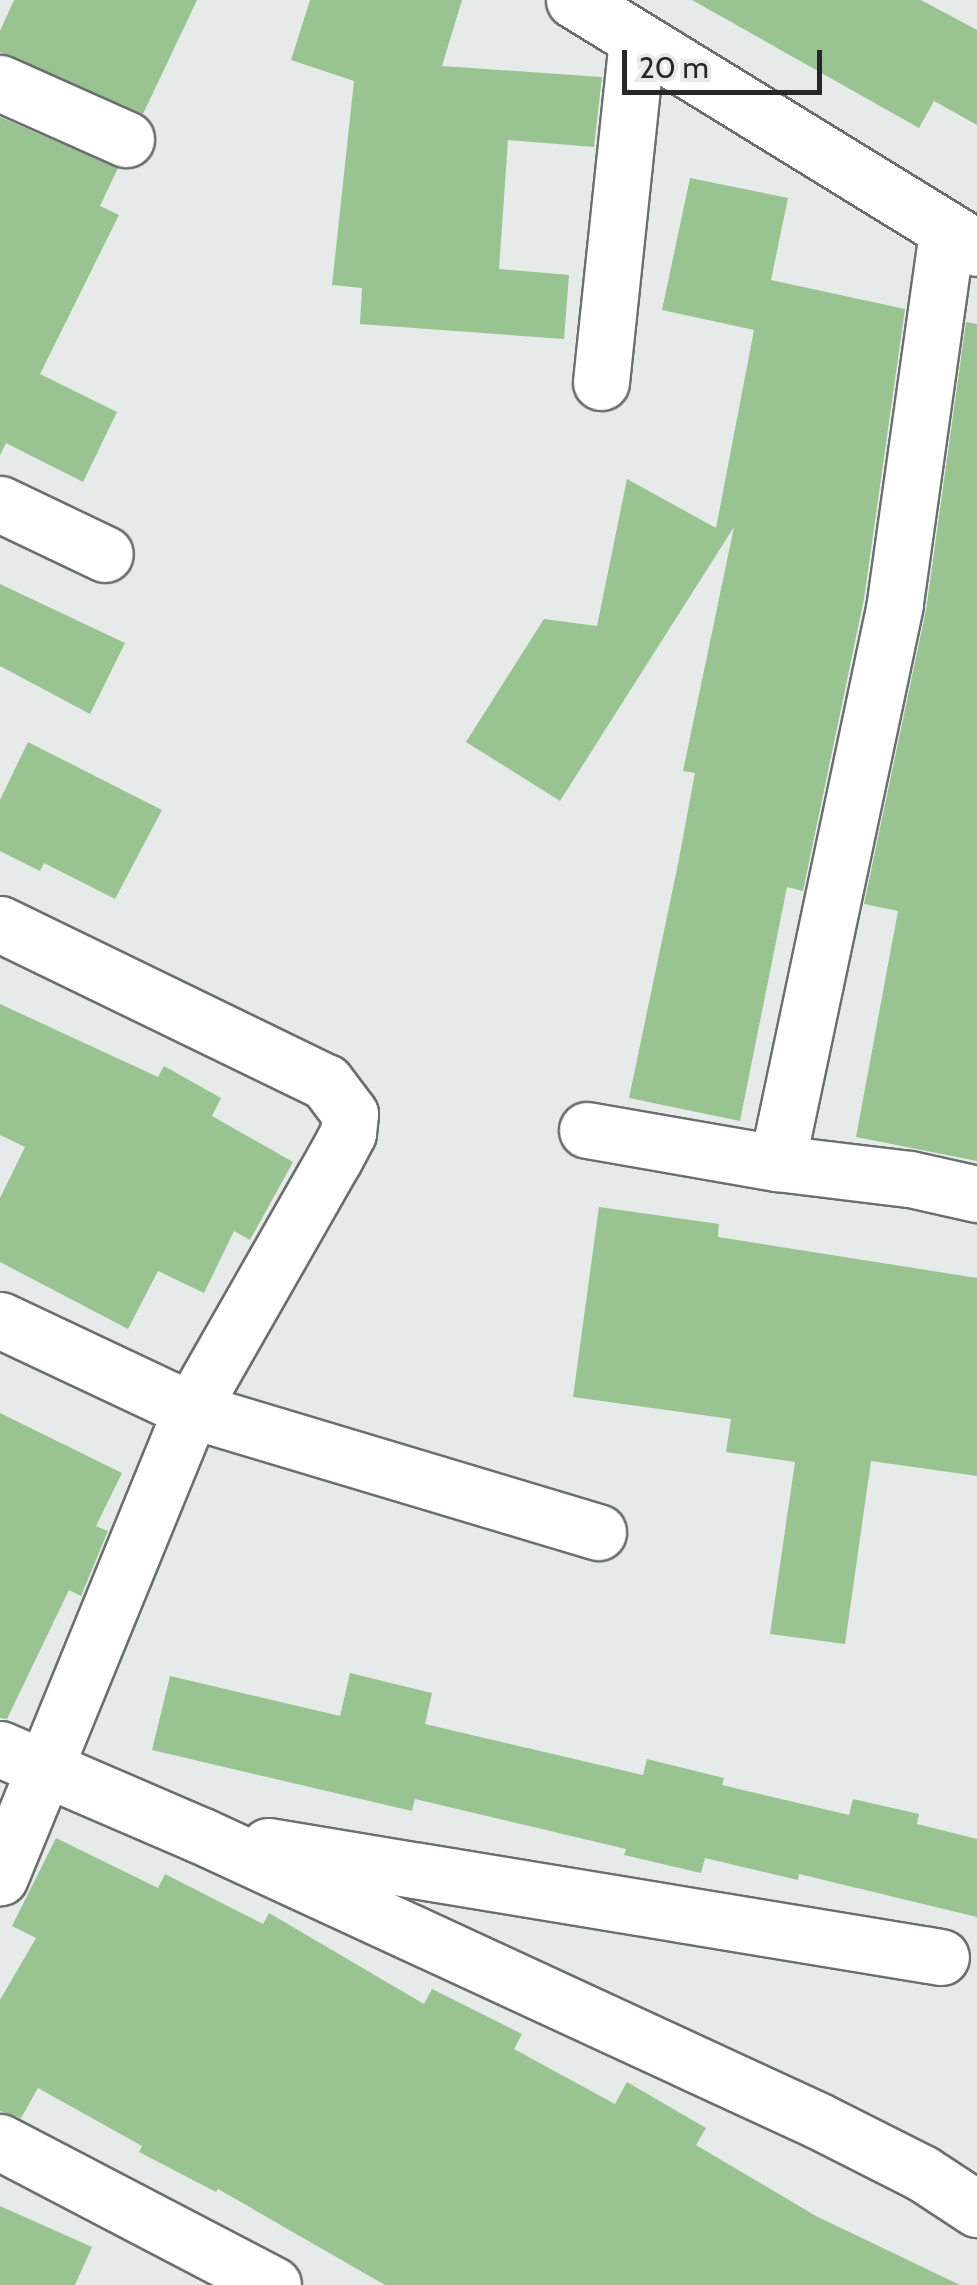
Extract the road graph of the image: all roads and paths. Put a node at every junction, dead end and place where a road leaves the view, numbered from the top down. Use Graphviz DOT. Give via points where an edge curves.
graph roads {
  1 [pos="574,0"];
  2 [pos="637,41"];
  3 [pos="0,83"];
  4 [pos="126,140"];
  5 [pos="962,240"];
  6 [pos="601,382"];
  7 [pos="0,504"];
  8 [pos="105,554"];
  9 [pos="0,924"];
  10 [pos="588,1130"];
  11 [pos="776,1163"];
  12 [pos="977,1194"];
  13 [pos="0,1320"];
  14 [pos="191,1410"];
  15 [pos="598,1532"];
  16 [pos="21,1759"];
  17 [pos="200,1835"];
  18 [pos="0,1877"];
  19 [pos="941,1957"];
  20 [pos="0,2142"];
  21 [pos="977,2209"];
  22 [pos="273,2285"];
  1 -- 2 [label="street"];
  2 -- 5 [label="street"];
  2 -- 6 [label="street"];
  3 -- 4 [label="street"];
  5 -- 11 [label="street" via="895,604"];
  7 -- 8 [label="street"];
  9 -- 14 [label="street" via="326,1082 350,1114 334,1159"];
  10 -- 11 [label="street"];
  11 -- 12 [label="street"];
  13 -- 14 [label="street"];
  14 -- 15 [label="street"];
  14 -- 16 [label="street"];
  16 -- 17 [label="street"];
  16 -- 18 [label="street"];
  17 -- 19 [label="street"];
  17 -- 21 [label="street" via="819,2121"];
  20 -- 22 [label="street"];
}
